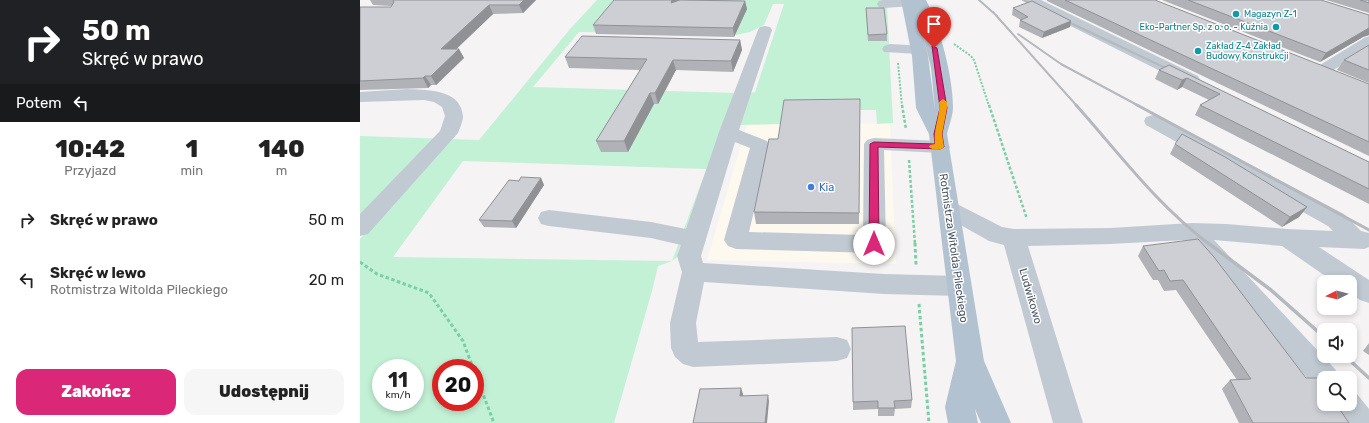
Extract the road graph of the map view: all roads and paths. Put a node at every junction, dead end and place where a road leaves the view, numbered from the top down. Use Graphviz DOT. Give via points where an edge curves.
graph roads {
  1 [pos="1032,0"];
  2 [pos="911,1"];
  3 [pos="884,4"];
  4 [pos="756,39"];
  5 [pos="951,41"];
  6 [pos="1369,41"];
  7 [pos="894,49"];
  8 [pos="919,49"];
  9 [pos="1307,65"];
  10 [pos="1206,87"];
  11 [pos="360,97"];
  12 [pos="1153,121"];
  13 [pos="728,132"];
  14 [pos="939,140"];
  15 [pos="908,146"];
  16 [pos="949,208"];
  17 [pos="549,218"];
  18 [pos="360,228"];
  19 [pos="1192,231"];
  20 [pos="694,238"];
  21 [pos="1023,238"];
  22 [pos="1287,238"];
  23 [pos="1362,240"];
  24 [pos="360,262"];
  25 [pos="694,272"];
  26 [pos="918,285"];
  27 [pos="958,286"];
  28 [pos="1369,293"];
  29 [pos="837,349"];
  30 [pos="470,359"];
  31 [pos="970,361"];
  32 [pos="1319,371"];
  33 [pos="484,397"];
  34 [pos="1352,411"];
  35 [pos="494,423"];
  36 [pos="929,423"];
  37 [pos="963,423"];
  38 [pos="996,423"];
  39 [pos="1068,423"];
  40 [pos="1361,423"];
  1 -- 10 [label="street"];
  2 -- 3 [label="street"];
  2 -- 8 [label="main road, Rotmistrza Witolda Pileckiego"];
  2 -- 14 [label="main road, Rotmistrza Witolda Pileckiego" via="927,17 934,48 944,108"];
  4 -- 13 [label="street"];
  5 -- 21 [label="path" via="974,60"];
  6 -- 9 [label="street" via="1328,74"];
  7 -- 8 [label="street"];
  7 -- 15 [label="path"];
  8 -- 14 [label="main road, Rotmistrza Witolda Pileckiego" via="925,108"];
  11 -- 18 [label="street" via="410,94 441,97 454,109 454,123 449,133"];
  12 -- 23 [label="street" via="1336,220"];
  13 -- 15 [label="street" via="760,145 736,240 874,244 874,144"];
  13 -- 20 [label="street"];
  14 -- 15 [label="street"];
  14 -- 16 [label="main road, Rotmistrza Witolda Pileckiego"];
  15 -- 26 [label="path"];
  16 -- 21 [label="street" via="997,235"];
  16 -- 27 [label="main road, Rotmistrza Witolda Pileckiego"];
  17 -- 20 [label="street" via="651,230"];
  19 -- 21 [label="street"];
  19 -- 22 [label="street"];
  19 -- 32 [label="street"];
  20 -- 25 [label="street" via="689,256"];
  21 -- 39 [label="street, Ludwikowo"];
  22 -- 23 [label="street"];
  22 -- 28 [label="street"];
  24 -- 30 [label="path" via="377,274 429,293 463,341"];
  25 -- 26 [label="street"];
  25 -- 29 [label="street" via="683,324 685,348 693,355"];
  26 -- 27 [label="street"];
  26 -- 36 [label="path"];
  27 -- 31 [label="main road, Rotmistrza Witolda Pileckiego"];
  31 -- 37 [label="main road, Rotmistrza Witolda Pileckiego" via="960,407"];
  31 -- 38 [label="main road, Rotmistrza Witolda Pileckiego"];
  33 -- 35 [label="path"];
  34 -- 40 [label="street"];
}
